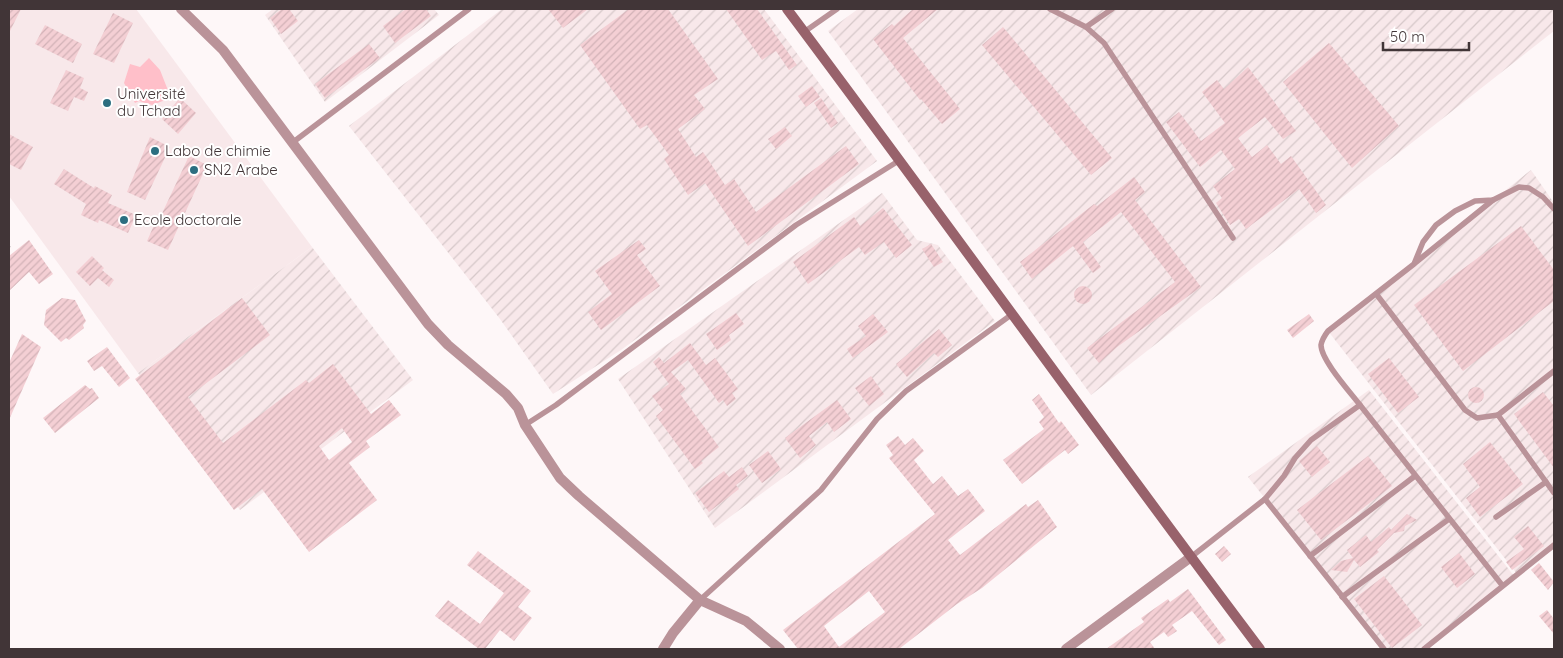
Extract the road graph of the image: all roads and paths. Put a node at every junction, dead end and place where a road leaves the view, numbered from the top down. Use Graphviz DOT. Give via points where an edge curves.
graph roads {
  1 [pos="181,9"];
  2 [pos="469,9"];
  3 [pos="787,9"];
  4 [pos="837,9"];
  5 [pos="1050,9"];
  6 [pos="1112,9"];
  7 [pos="1086,27"];
  8 [pos="804,32"];
  9 [pos="292,143"];
  10 [pos="900,160"];
  11 [pos="1492,200"];
  12 [pos="1554,209"];
  13 [pos="1233,238"];
  14 [pos="1414,264"];
  15 [pos="1377,295"];
  16 [pos="1011,315"];
  17 [pos="1554,371"];
  18 [pos="1360,405"];
  19 [pos="1498,415"];
  20 [pos="525,425"];
  21 [pos="1414,476"];
  22 [pos="1546,482"];
  23 [pos="1554,493"];
  24 [pos="1265,499"];
  25 [pos="1496,517"];
  26 [pos="1449,519"];
  27 [pos="1554,545"];
  28 [pos="1310,556"];
  29 [pos="1191,557"];
  30 [pos="1502,585"];
  31 [pos="1342,597"];
  32 [pos="700,600"];
  33 [pos="664,649"];
  34 [pos="780,649"];
  35 [pos="1066,649"];
  36 [pos="1260,649"];
  37 [pos="1384,649"];
  38 [pos="1424,649"];
  1 -- 9 [label="street" via="223,50"];
  2 -- 9 [label="lane"];
  3 -- 8 [label="street"];
  4 -- 8 [label="lane"];
  5 -- 7 [label="lane"];
  6 -- 7 [label="lane"];
  7 -- 13 [label="lane" via="1119,63"];
  8 -- 10 [label="street"];
  9 -- 20 [label="street" via="428,324 448,346 506,394 518,408"];
  10 -- 16 [label="street"];
  10 -- 20 [label="lane" via="796,225"];
  11 -- 12 [label="lane" via="1518,187 1530,188 1543,196"];
  11 -- 14 [label="lane"];
  11 -- 14 [label="lane" via="1475,201 1436,225 1423,242"];
  14 -- 15 [label="lane"];
  15 -- 18 [label="lane" via="1328,331 1321,345 1332,367"];
  15 -- 19 [label="lane" via="1465,410 1477,418"];
  16 -- 29 [label="street"];
  16 -- 32 [label="lane" via="906,391 877,420 821,490"];
  17 -- 19 [label="lane"];
  18 -- 21 [label="lane"];
  18 -- 24 [label="lane" via="1312,440"];
  19 -- 22 [label="lane"];
  20 -- 32 [label="street" via="560,478"];
  21 -- 26 [label="lane"];
  21 -- 28 [label="lane"];
  22 -- 23 [label="lane"];
  22 -- 25 [label="lane"];
  24 -- 28 [label="lane"];
  24 -- 29 [label="lane"];
  26 -- 30 [label="lane"];
  26 -- 31 [label="lane"];
  27 -- 30 [label="lane"];
  28 -- 31 [label="lane"];
  29 -- 35 [label="street"];
  29 -- 36 [label="street"];
  30 -- 38 [label="lane"];
  31 -- 37 [label="lane"];
  32 -- 33 [label="street" via="672,633"];
  32 -- 34 [label="street" via="746,622"];
}
